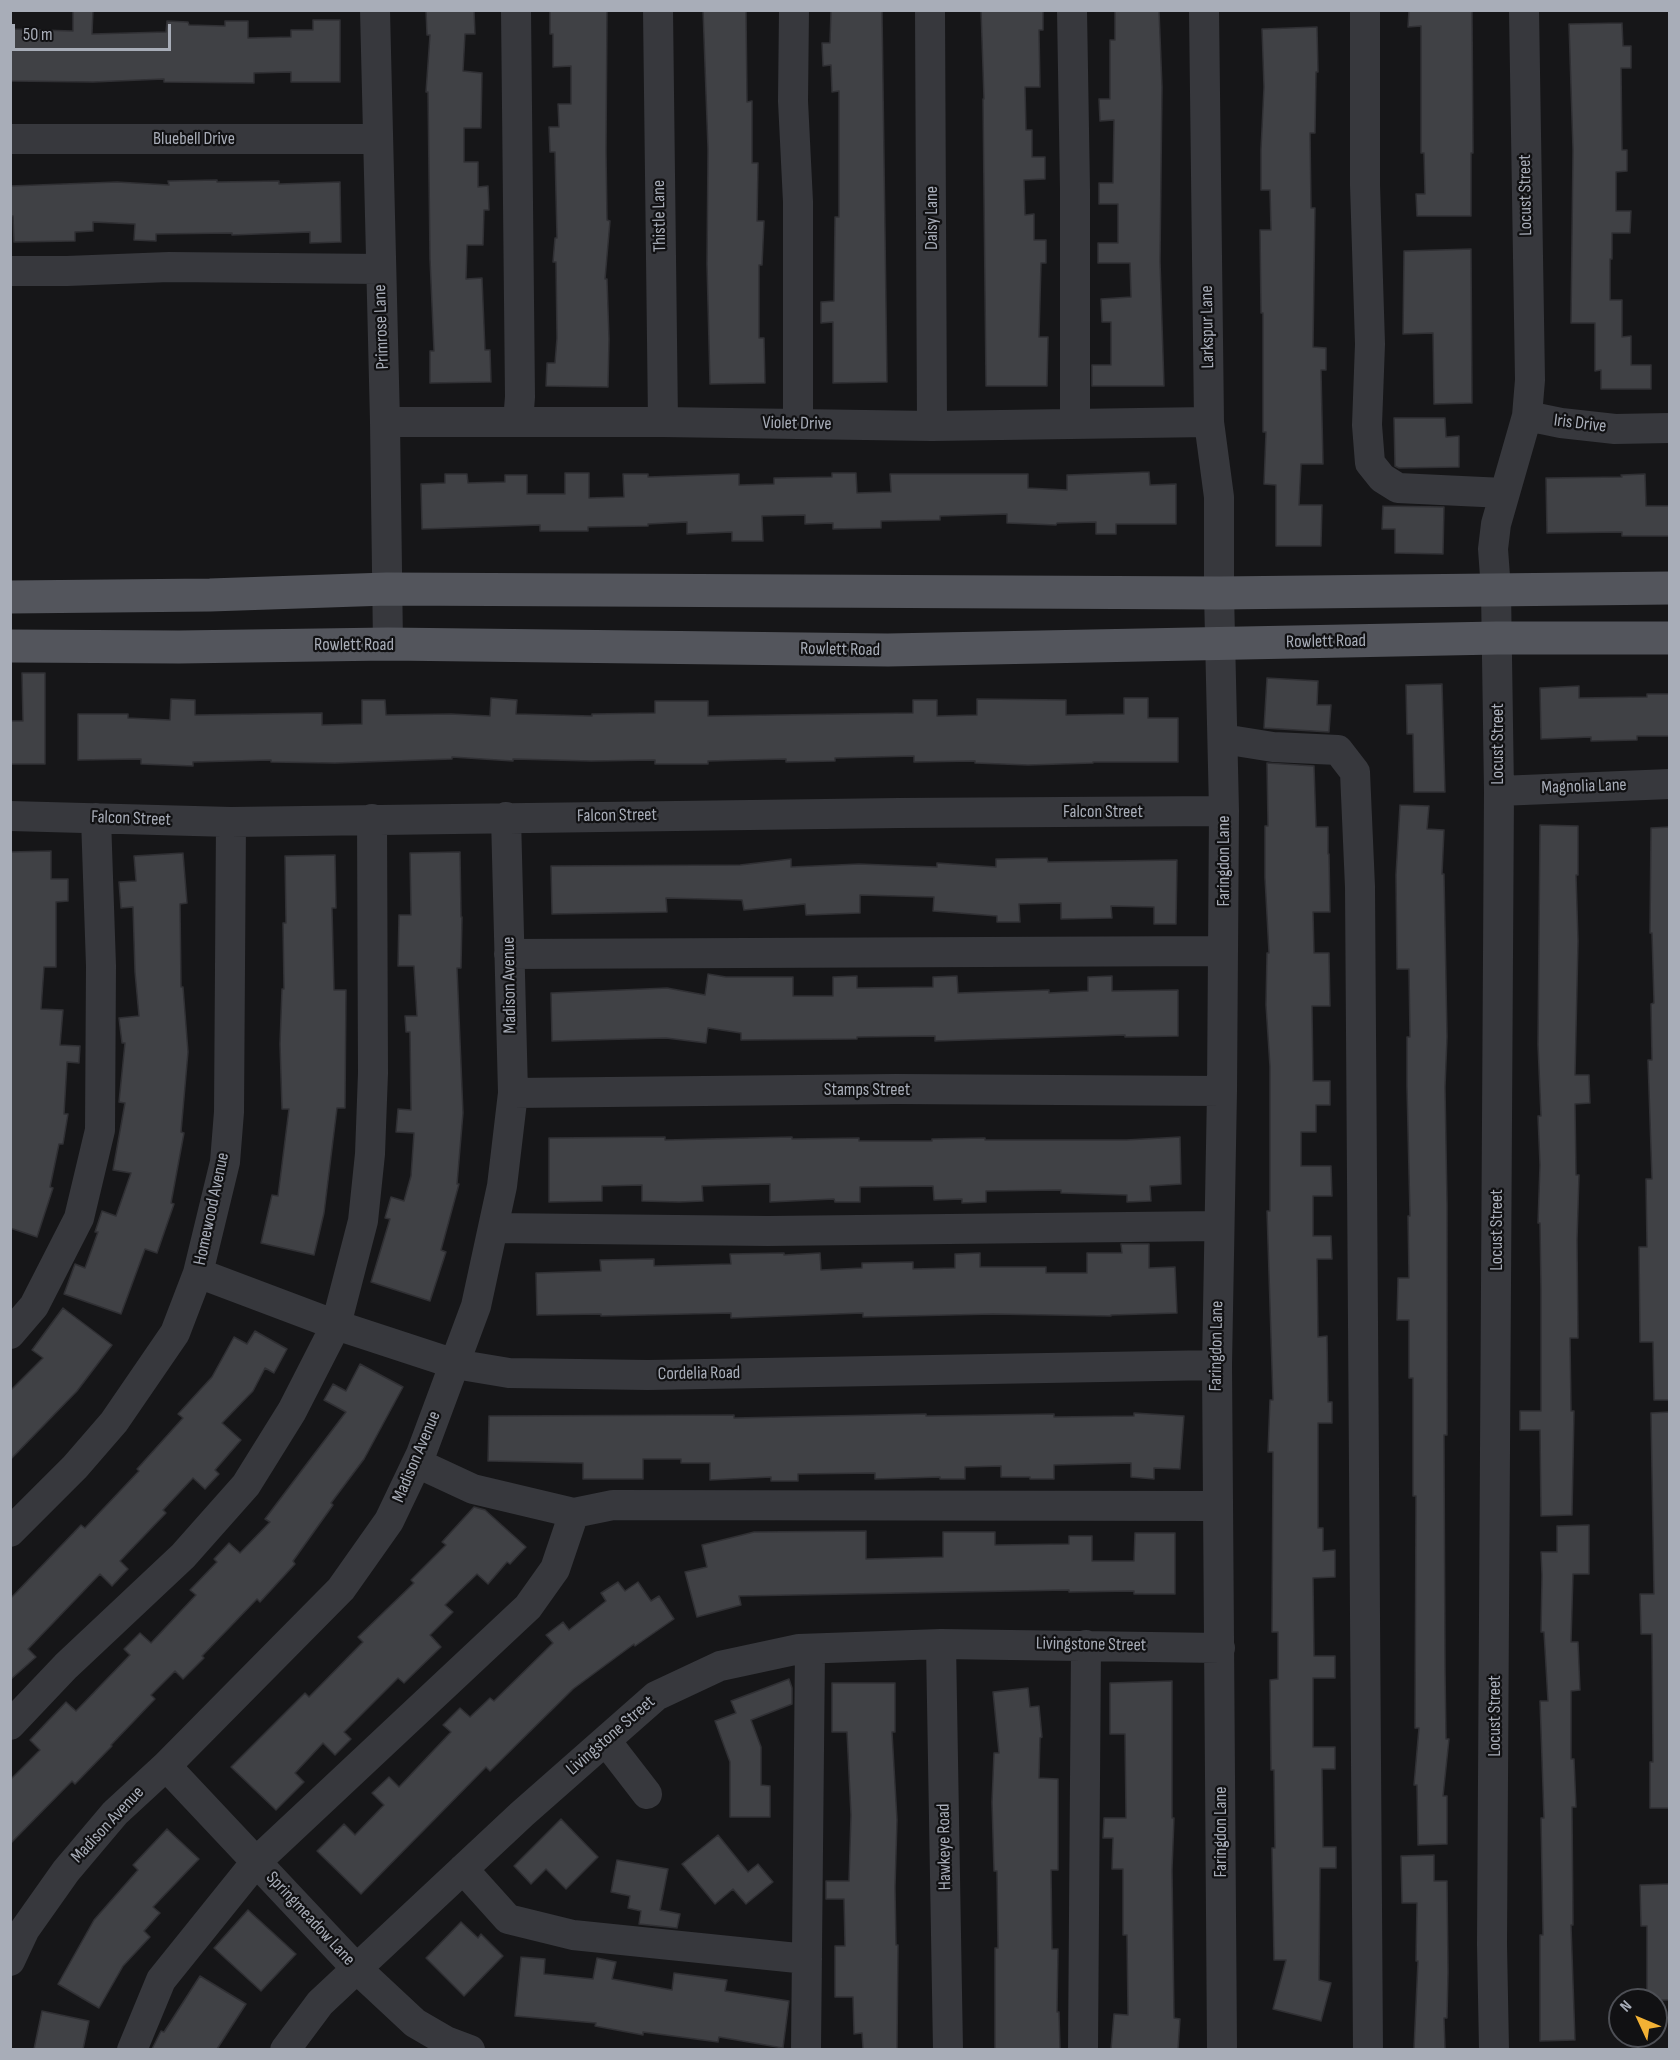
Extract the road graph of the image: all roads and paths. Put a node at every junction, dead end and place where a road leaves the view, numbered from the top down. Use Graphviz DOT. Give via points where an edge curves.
graph roads {
  1 [pos="375,10"];
  2 [pos="516,10"];
  3 [pos="658,10"];
  4 [pos="794,10"];
  5 [pos="930,10"];
  6 [pos="1072,10"];
  7 [pos="1204,10"];
  8 [pos="1365,10"];
  9 [pos="1524,10"];
  10 [pos="10,139"];
  11 [pos="377,139"];
  12 [pos="381,269"];
  13 [pos="10,271"];
  14 [pos="1527,416"];
  15 [pos="385,422"];
  16 [pos="518,422"];
  17 [pos="663,422"];
  18 [pos="1209,422"];
  19 [pos="798,424"];
  20 [pos="1075,424"];
  21 [pos="932,426"];
  22 [pos="1670,428"];
  23 [pos="1504,493"];
  24 [pos="1670,588"];
  25 [pos="387,589"];
  26 [pos="1496,590"];
  27 [pos="1219,593"];
  28 [pos="10,597"];
  29 [pos="1497,638"];
  30 [pos="1670,638"];
  31 [pos="388,644"];
  32 [pos="1221,644"];
  33 [pos="10,646"];
  34 [pos="1222,740"];
  35 [pos="1670,784"];
  36 [pos="1499,791"];
  37 [pos="1224,811"];
  38 [pos="10,816"];
  39 [pos="506,817"];
  40 [pos="96,818"];
  41 [pos="372,819"];
  42 [pos="231,822"];
  43 [pos="1223,951"];
  44 [pos="509,954"];
  45 [pos="1222,1091"];
  46 [pos="513,1093"];
  47 [pos="1219,1226"];
  48 [pos="493,1228"];
  49 [pos="198,1273"];
  50 [pos="336,1325"];
  51 [pos="10,1334"];
  52 [pos="455,1364"];
  53 [pos="1217,1365"];
  54 [pos="417,1463"];
  55 [pos="1217,1506"];
  56 [pos="574,1513"];
  57 [pos="10,1532"];
  58 [pos="941,1644"];
  59 [pos="1086,1645"];
  60 [pos="1220,1648"];
  61 [pos="810,1649"];
  62 [pos="10,1725"];
  63 [pos="606,1741"];
  64 [pos="166,1766"];
  65 [pos="647,1794"];
  66 [pos="256,1862"];
  67 [pos="463,1869"];
  68 [pos="807,1959"];
  69 [pos="10,1961"];
  70 [pos="356,1968"];
  71 [pos="452,2047"];
  72 [pos="132,2049"];
  73 [pos="285,2049"];
  74 [pos="806,2049"];
  75 [pos="948,2049"];
  76 [pos="1083,2049"];
  77 [pos="1222,2049"];
  78 [pos="1368,2049"];
  79 [pos="1494,2049"];
  1 -- 11 [label="street, Primrose Lane"];
  2 -- 16 [label="street"];
  3 -- 17 [label="street, Thistle Lane"];
  4 -- 19 [label="street"];
  5 -- 21 [label="street, Daisy Lane"];
  6 -- 20 [label="street"];
  7 -- 18 [label="street, Larkspur Lane"];
  8 -- 23 [label="street" via="1370,463 1382,478 1398,488"];
  9 -- 14 [label="street, Locust Street" via="1530,380"];
  10 -- 11 [label="street, Bluebell Drive"];
  11 -- 12 [label="street, Primrose Lane"];
  12 -- 13 [label="street" via="169,267"];
  12 -- 15 [label="street, Primrose Lane"];
  14 -- 22 [label="street, Iris Drive" via="1615,429"];
  14 -- 23 [label="street, Locust Street"];
  15 -- 16 [label="street, Violet Drive"];
  15 -- 25 [label="street, Primrose Lane"];
  16 -- 17 [label="street, Violet Drive"];
  17 -- 19 [label="street, Violet Drive"];
  18 -- 20 [label="street, Violet Drive"];
  18 -- 27 [label="street, Larkspur Lane" via="1219,497"];
  19 -- 21 [label="street, Violet Drive"];
  20 -- 21 [label="street, Violet Drive"];
  23 -- 26 [label="street, Locust Street" via="1493,549"];
  24 -- 26 [label="main road"];
  25 -- 27 [label="main road"];
  25 -- 28 [label="main road" via="210,596"];
  25 -- 31 [label="street, Primrose Lane"];
  26 -- 27 [label="main road"];
  26 -- 29 [label="street, Locust Street"];
  27 -- 32 [label="street, Larkspur Lane"];
  29 -- 30 [label="main road, Rowlett Road"];
  29 -- 32 [label="main road, Rowlett Road"];
  29 -- 36 [label="street, Locust Street"];
  31 -- 32 [label="main road, Rowlett Road" via="888,650"];
  31 -- 33 [label="main road, Rowlett Road"];
  32 -- 34 [label="street, Faringdon Lane"];
  34 -- 37 [label="street, Faringdon Lane"];
  34 -- 78 [label="street" via="1338,750 1355,771 1360,887"];
  35 -- 36 [label="street, Magnolia Lane"];
  36 -- 79 [label="street, Locust Street"];
  37 -- 39 [label="street, Falcon Street"];
  37 -- 43 [label="street, Faringdon Lane"];
  38 -- 40 [label="street, Falcon Street"];
  39 -- 41 [label="street, Falcon Street"];
  39 -- 44 [label="street, Madison Avenue"];
  40 -- 42 [label="street, Falcon Street"];
  40 -- 51 [label="street" via="101,966 100,1130 79,1218 33,1306"];
  41 -- 42 [label="street, Falcon Street"];
  41 -- 50 [label="street" via="370,1154 363,1221"];
  42 -- 49 [label="street, Homewood Avenue" via="229,1112 225,1162"];
  43 -- 44 [label="street"];
  43 -- 45 [label="street, Faringdon Lane"];
  44 -- 46 [label="street, Madison Avenue"];
  45 -- 46 [label="street, Stamps Street"];
  45 -- 47 [label="street, Faringdon Lane"];
  46 -- 48 [label="street, Madison Avenue"];
  47 -- 48 [label="street" via="768,1231"];
  47 -- 53 [label="street, Faringdon Lane"];
  48 -- 52 [label="street, Madison Avenue" via="476,1306"];
  49 -- 50 [label="street, Cordelia Road"];
  49 -- 57 [label="street, Homewood Avenue" via="175,1333 114,1422"];
  50 -- 52 [label="street, Cordelia Road"];
  50 -- 62 [label="street" via="292,1411 246,1485 183,1556 66,1666"];
  52 -- 53 [label="street, Cordelia Road" via="509,1373 648,1375"];
  52 -- 54 [label="street, Madison Avenue"];
  53 -- 55 [label="street, Faringdon Lane"];
  54 -- 56 [label="street" via="473,1489"];
  54 -- 64 [label="street, Madison Avenue" via="389,1521 341,1589"];
  55 -- 56 [label="street" via="613,1505"];
  55 -- 60 [label="street, Faringdon Lane"];
  56 -- 66 [label="street" via="555,1569 528,1607"];
  58 -- 59 [label="street, Livingstone Street"];
  58 -- 61 [label="street, Livingstone Street"];
  58 -- 75 [label="street, Hawkeye Road"];
  59 -- 60 [label="street, Livingstone Street"];
  59 -- 76 [label="street"];
  60 -- 77 [label="street, Faringdon Lane"];
  61 -- 63 [label="street, Livingstone Street" via="720,1666 656,1696"];
  61 -- 68 [label="street"];
  63 -- 65 [label="street"];
  63 -- 67 [label="street, Livingstone Street"];
  64 -- 66 [label="street, Springmeadow Lane"];
  64 -- 69 [label="street, Madison Avenue" via="115,1813 66,1871 25,1929"];
  66 -- 70 [label="street, Springmeadow Lane"];
  66 -- 72 [label="street" via="161,1980"];
  67 -- 68 [label="street" via="508,1919 573,1935"];
  67 -- 70 [label="street, Livingstone Street"];
  68 -- 74 [label="street"];
  70 -- 71 [label="street, Springmeadow Lane" via="415,2023"];
  70 -- 73 [label="street, Livingstone Street" via="320,2003"];
}
